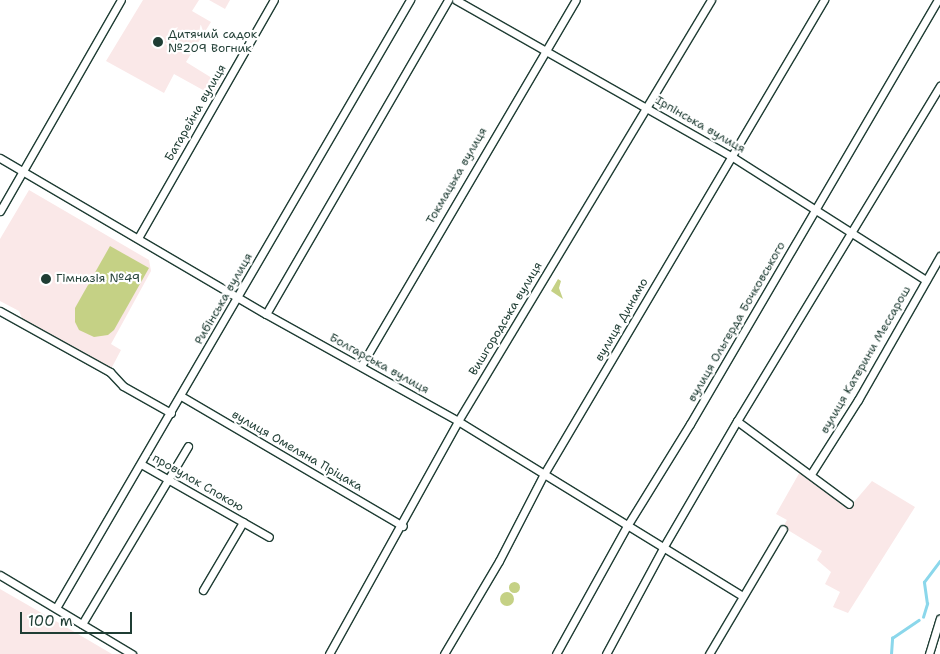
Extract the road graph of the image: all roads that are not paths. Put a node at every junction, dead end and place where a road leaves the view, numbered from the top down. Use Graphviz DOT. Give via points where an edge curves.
graph roads {
  1 [pos="122,0"];
  2 [pos="274,0"];
  3 [pos="410,0"];
  4 [pos="448,0"];
  5 [pos="456,0"];
  6 [pos="576,0"];
  7 [pos="711,0"];
  8 [pos="824,0"];
  9 [pos="938,0"];
  10 [pos="546,49"];
  11 [pos="940,86"];
  12 [pos="646,107"];
  13 [pos="731,156"];
  14 [pos="0,158"];
  15 [pos="23,172"];
  16 [pos="816,209"];
  17 [pos="0,211"];
  18 [pos="853,232"];
  19 [pos="138,238"];
  20 [pos="940,256"];
  21 [pos="926,280"];
  22 [pos="239,297"];
  23 [pos="0,312"];
  24 [pos="266,314"];
  25 [pos="361,366"];
  26 [pos="181,396"];
  27 [pos="171,413"];
  28 [pos="458,421"];
  29 [pos="737,421"];
  30 [pos="188,446"];
  31 [pos="141,464"];
  32 [pos="544,474"];
  33 [pos="811,474"];
  34 [pos="168,479"];
  35 [pos="849,504"];
  36 [pos="243,522"];
  37 [pos="403,526"];
  38 [pos="627,526"];
  39 [pos="784,529"];
  40 [pos="269,537"];
  41 [pos="663,548"];
  42 [pos="0,575"];
  43 [pos="203,590"];
  44 [pos="742,596"];
  45 [pos="56,608"];
  46 [pos="940,619"];
  47 [pos="82,624"];
  48 [pos="132,654"];
  49 [pos="329,654"];
  50 [pos="444,654"];
  51 [pos="556,654"];
  52 [pos="606,654"];
  53 [pos="709,654"];
  54 [pos="929,654"];
  1 -- 15 [label="street"];
  2 -- 19 [label="street, Батарейна вулиця"];
  3 -- 22 [label="street, Рибінська вулиця"];
  4 -- 24 [label="street"];
  5 -- 10 [label="street, Ірпінська вулиця"];
  6 -- 10 [label="street, Токмацька вулиця"];
  7 -- 12 [label="street, Вишгородська вулиця"];
  8 -- 13 [label="street, вулиця Динамо"];
  9 -- 16 [label="street, вулиця Ольгерда Бочковського"];
  10 -- 12 [label="street, Ірпінська вулиця"];
  10 -- 25 [label="street, Токмацька вулиця"];
  11 -- 18 [label="street"];
  12 -- 13 [label="street, Ірпінська вулиця"];
  12 -- 28 [label="street, Вишгородська вулиця"];
  13 -- 16 [label="street, Ірпінська вулиця"];
  13 -- 32 [label="street, вулиця Динамо"];
  14 -- 15 [label="street, Болгарська вулиця"];
  15 -- 17 [label="street"];
  15 -- 19 [label="street, Болгарська вулиця"];
  16 -- 18 [label="street, Ірпінська вулиця"];
  16 -- 38 [label="street, вулиця Ольгерда Бочковського"];
  18 -- 21 [label="street, Ірпінська вулиця"];
  18 -- 29 [label="street"];
  19 -- 22 [label="street, Болгарська вулиця"];
  20 -- 21 [label="street, вулиця Катерини Мессарош"];
  21 -- 33 [label="street, вулиця Катерини Мессарош" via="858,400"];
  22 -- 24 [label="street, Болгарська вулиця"];
  22 -- 26 [label="street, Рибінська вулиця"];
  23 -- 27 [label="street" via="110,372 123,386"];
  24 -- 25 [label="street, Болгарська вулиця"];
  25 -- 28 [label="street, Болгарська вулиця"];
  26 -- 27 [label="street, Рибінська вулиця"];
  26 -- 37 [label="street, вулиця Омеляна Пріцака"];
  27 -- 31 [label="street, Рибінська вулиця"];
  28 -- 32 [label="street, Болгарська вулиця"];
  28 -- 37 [label="street, Вишгородська вулиця"];
  29 -- 33 [label="street"];
  29 -- 41 [label="street"];
  30 -- 34 [label="street"];
  31 -- 34 [label="street, провулок Спокою"];
  31 -- 45 [label="street, Рибінська вулиця"];
  32 -- 38 [label="street, Болгарська вулиця"];
  32 -- 50 [label="street, вулиця Динамо" via="500,561"];
  33 -- 35 [label="street"];
  34 -- 36 [label="street, провулок Спокою"];
  34 -- 47 [label="street"];
  36 -- 40 [label="street, провулок Спокою"];
  36 -- 43 [label="street, провулок Спокою"];
  37 -- 49 [label="street, Вишгородська вулиця"];
  38 -- 41 [label="street, Болгарська вулиця"];
  38 -- 51 [label="street, вулиця Ольгерда Бочковського"];
  39 -- 44 [label="street"];
  41 -- 44 [label="street, Болгарська вулиця"];
  41 -- 52 [label="street"];
  42 -- 45 [label="street"];
  44 -- 53 [label="street"];
  45 -- 47 [label="street"];
  46 -- 54 [label="street"];
  47 -- 48 [label="street"];
}
